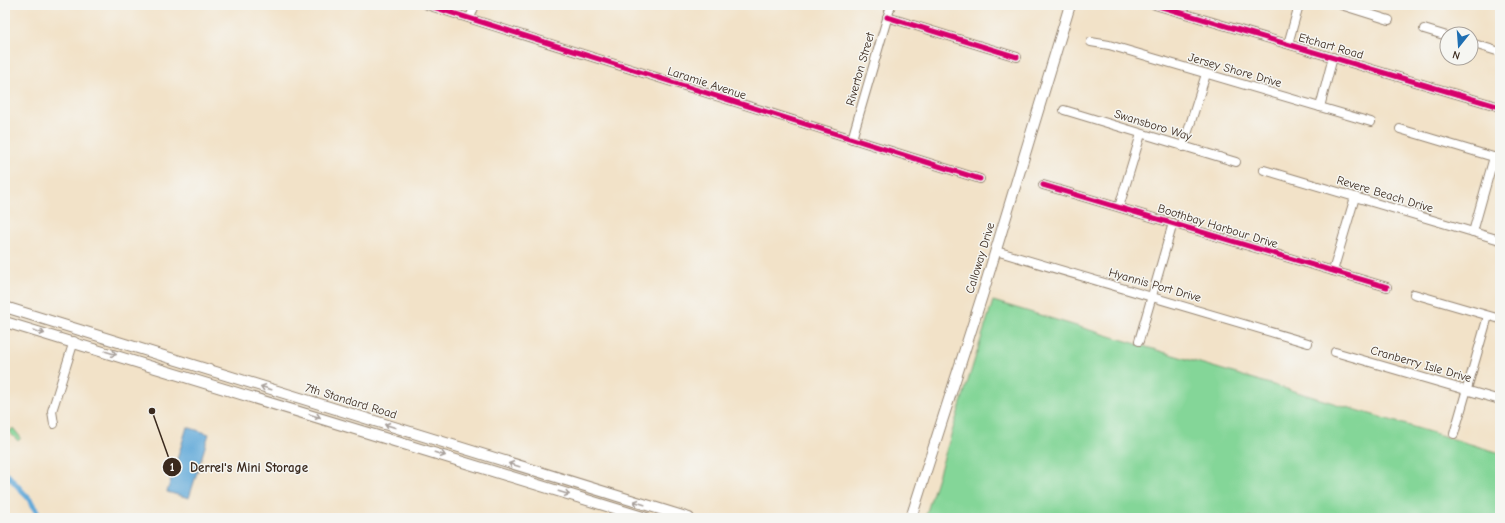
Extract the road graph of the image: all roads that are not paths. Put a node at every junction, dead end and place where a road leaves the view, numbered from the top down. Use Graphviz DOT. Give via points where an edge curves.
graph roads {
  1 [pos="427,5"];
  2 [pos="475,5"];
  3 [pos="891,5"];
  4 [pos="1070,5"];
  5 [pos="1155,5"];
  6 [pos="1298,5"];
  7 [pos="1341,5"];
  8 [pos="887,17"];
  9 [pos="470,18"];
  10 [pos="1390,20"];
  11 [pos="1424,29"];
  12 [pos="1439,34"];
  13 [pos="1091,42"];
  14 [pos="1288,44"];
  15 [pos="1479,45"];
  16 [pos="1500,52"];
  17 [pos="1017,57"];
  18 [pos="1333,57"];
  19 [pos="1206,74"];
  20 [pos="1499,104"];
  21 [pos="1320,107"];
  22 [pos="1064,110"];
  23 [pos="1371,122"];
  24 [pos="1400,129"];
  25 [pos="1141,134"];
  26 [pos="852,139"];
  27 [pos="1183,147"];
  28 [pos="1497,158"];
  29 [pos="1236,162"];
  30 [pos="1264,170"];
  31 [pos="980,179"];
  32 [pos="1043,185"];
  33 [pos="1355,197"];
  34 [pos="1119,207"];
  35 [pos="1173,223"];
  36 [pos="1473,232"];
  37 [pos="1500,240"];
  38 [pos="996,251"];
  39 [pos="1333,271"];
  40 [pos="1387,287"];
  41 [pos="1414,294"];
  42 [pos="1151,297"];
  43 [pos="5,307"];
  44 [pos="1488,316"];
  45 [pos="1500,319"];
  46 [pos="5,322"];
  47 [pos="74,341"];
  48 [pos="1139,341"];
  49 [pos="1308,343"];
  50 [pos="1335,352"];
  51 [pos="1467,390"];
  52 [pos="1500,400"];
  53 [pos="54,424"];
  54 [pos="1454,434"];
  55 [pos="646,518"];
  56 [pos="689,518"];
  57 [pos="911,518"];
  1 -- 9 [label="street, Laramie Avenue"];
  2 -- 9 [label="street"];
  3 -- 8 [label="street, Riverton Street"];
  4 -- 38 [label="main road, Calloway Drive"];
  5 -- 14 [label="street, Etchart Road"];
  6 -- 14 [label="street"];
  7 -- 10 [label="street"];
  8 -- 17 [label="street"];
  8 -- 26 [label="street, Riverton Street"];
  9 -- 26 [label="street, Laramie Avenue"];
  11 -- 12 [label="street"];
  13 -- 19 [label="street, Jersey Shore Drive"];
  14 -- 18 [label="street, Etchart Road"];
  15 -- 16 [label="street"];
  18 -- 20 [label="street, Etchart Road"];
  18 -- 21 [label="street"];
  19 -- 21 [label="street, Jersey Shore Drive"];
  19 -- 27 [label="street"];
  21 -- 23 [label="street, Jersey Shore Drive"];
  22 -- 25 [label="street, Swansboro Way"];
  24 -- 28 [label="street"];
  25 -- 27 [label="street, Swansboro Way"];
  25 -- 34 [label="street"];
  26 -- 31 [label="street, Laramie Avenue"];
  27 -- 29 [label="street, Swansboro Way"];
  28 -- 36 [label="street"];
  30 -- 33 [label="street, Revere Beach Drive"];
  32 -- 34 [label="street, Boothbay Harbour Drive"];
  33 -- 36 [label="street, Revere Beach Drive"];
  33 -- 39 [label="street"];
  34 -- 35 [label="street, Boothbay Harbour Drive"];
  35 -- 39 [label="street, Boothbay Harbour Drive"];
  35 -- 42 [label="street"];
  36 -- 37 [label="street, Revere Beach Drive"];
  38 -- 42 [label="street, Hyannis Port Drive"];
  38 -- 57 [label="main road, Calloway Drive"];
  39 -- 40 [label="street, Boothbay Harbour Drive"];
  41 -- 44 [label="street"];
  42 -- 48 [label="street"];
  42 -- 49 [label="street, Hyannis Port Drive"];
  56 -- 43 [label="main road, 7th Standard Road, one-way"];
  44 -- 45 [label="street"];
  44 -- 51 [label="street"];
  46 -- 47 [label="main road, 7th Standard Road, one-way"];
  47 -- 53 [label="street" via="52,411"];
  47 -- 55 [label="main road, 7th Standard Road, one-way"];
  50 -- 51 [label="street, Cranberry Isle Drive"];
  51 -- 52 [label="street, Cranberry Isle Drive"];
  51 -- 54 [label="street"];
}
